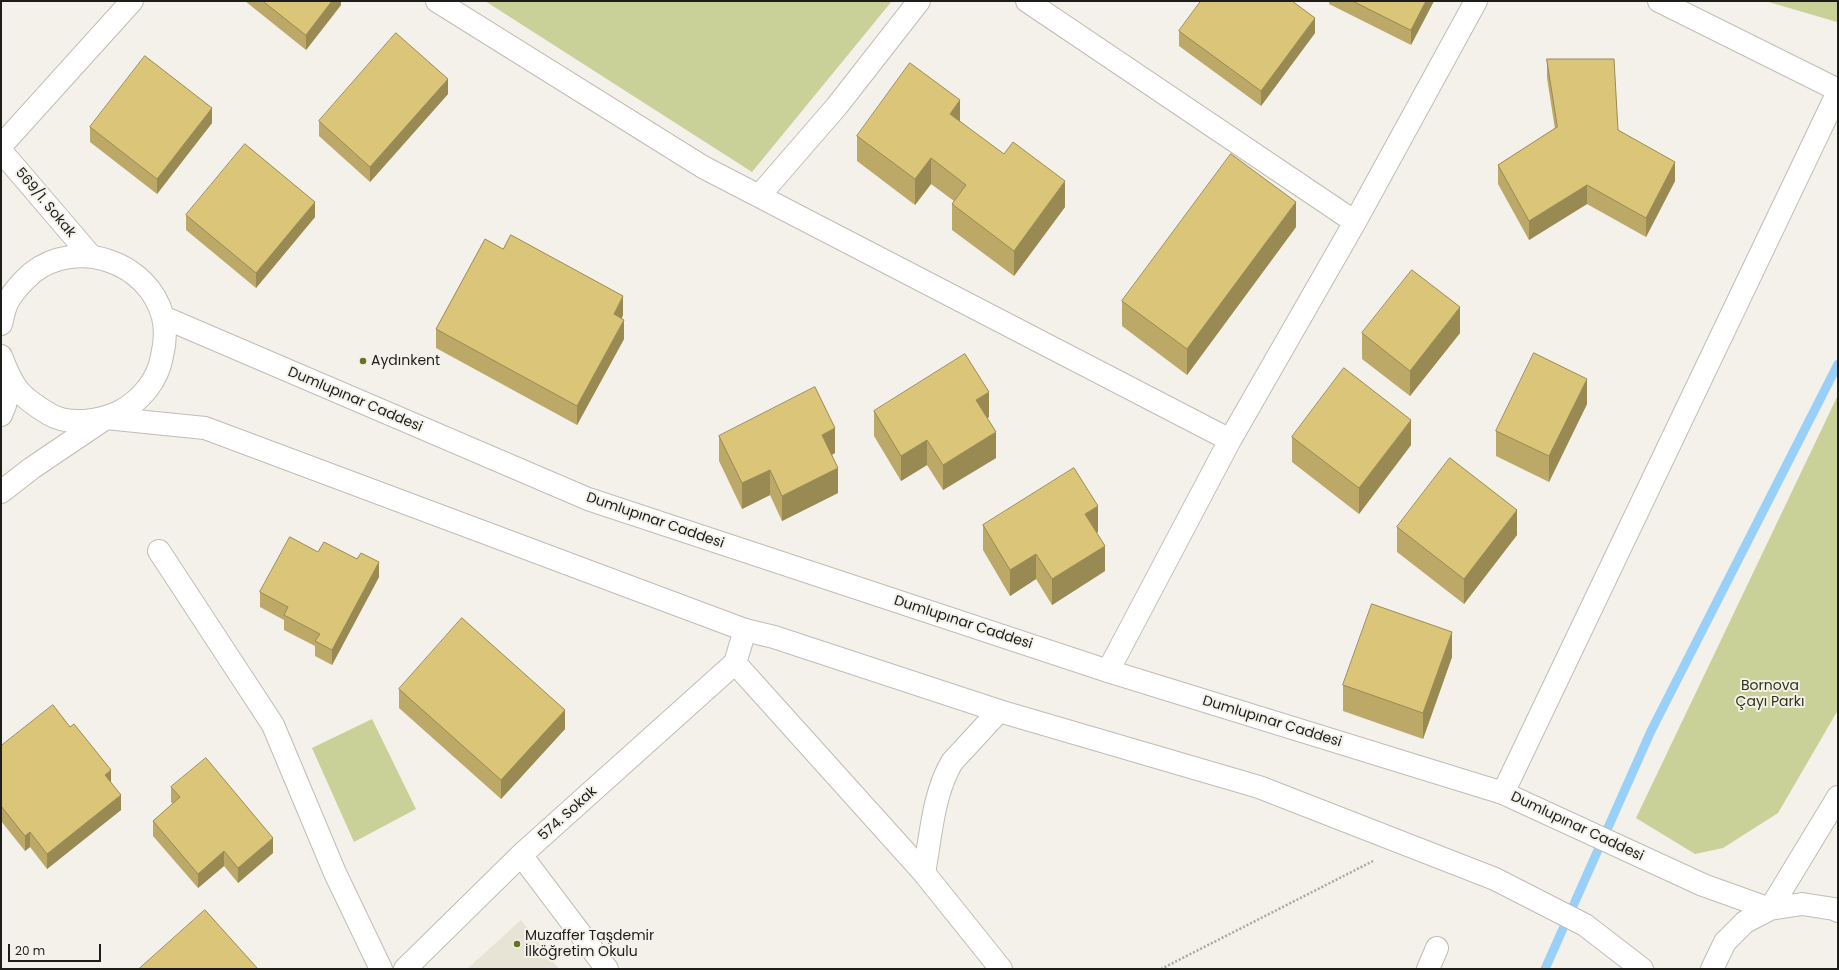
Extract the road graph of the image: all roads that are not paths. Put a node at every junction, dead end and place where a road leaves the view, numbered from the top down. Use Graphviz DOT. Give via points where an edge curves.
graph roads {
  1 [pos="132,1"];
  2 [pos="437,1"];
  3 [pos="919,1"];
  4 [pos="1027,1"];
  5 [pos="1476,1"];
  6 [pos="1659,1"];
  7 [pos="1838,91"];
  8 [pos="1,146"];
  9 [pos="1,150"];
  10 [pos="759,196"];
  11 [pos="1355,222"];
  12 [pos="90,255"];
  13 [pos="163,317"];
  14 [pos="1,324"];
  15 [pos="1,356"];
  16 [pos="11,381"];
  17 [pos="1,415"];
  18 [pos="106,418"];
  19 [pos="1230,440"];
  20 [pos="1,492"];
  21 [pos="159,551"];
  22 [pos="746,630"];
  23 [pos="735,663"];
  24 [pos="1108,671"];
  25 [pos="999,711"];
  26 [pos="1502,793"];
  27 [pos="1838,797"];
  28 [pos="521,855"];
  29 [pos="924,873"];
  30 [pos="1770,909"];
  31 [pos="1838,911"];
  32 [pos="1585,925"];
  33 [pos="1437,948"];
  34 [pos="382,969"];
  35 [pos="405,969"];
  36 [pos="607,969"];
  37 [pos="1001,969"];
  38 [pos="1428,969"];
  39 [pos="1632,969"];
  40 [pos="1642,969"];
  41 [pos="1712,969"];
  1 -- 8 [label="street"];
  2 -- 10 [label="street" via="702,167"];
  3 -- 10 [label="street" via="837,106"];
  4 -- 11 [label="street"];
  5 -- 11 [label="street"];
  6 -- 7 [label="street"];
  7 -- 26 [label="street"];
  9 -- 12 [label="street, 569/1. Sokak"];
  10 -- 19 [label="street"];
  11 -- 19 [label="street"];
  12 -- 13 [label="street" via="114,262 136,275 152,294"];
  12 -- 14 [label="street" via="64,257 41,266 21,282 7,303"];
  13 -- 18 [label="street" via="165,342 160,368 147,390 129,407"];
  13 -- 24 [label="street, Dumlupınar Caddesi" via="588,499"];
  15 -- 16 [label="street"];
  16 -- 17 [label="street"];
  16 -- 18 [label="street" via="28,402 52,416 79,422"];
  18 -- 20 [label="street"];
  18 -- 22 [label="street" via="205,428"];
  19 -- 24 [label="street"];
  21 -- 34 [label="street" via="273,725 335,873"];
  22 -- 23 [label="street"];
  22 -- 25 [label="street"];
  23 -- 28 [label="street, 574. Sokak"];
  23 -- 29 [label="street"];
  24 -- 26 [label="street, Dumlupınar Caddesi"];
  25 -- 29 [label="street" via="947,770 940,787"];
  25 -- 32 [label="street" via="1259,787 1495,879"];
  26 -- 30 [label="street, Dumlupınar Caddesi" via="1703,885"];
  27 -- 30 [label="street"];
  28 -- 35 [label="street, 574. Sokak"];
  28 -- 36 [label="street"];
  29 -- 37 [label="street"];
  30 -- 31 [label="street" via="1802,904"];
  30 -- 41 [label="street" via="1745,922 1726,942"];
  32 -- 39 [label="street"];
  32 -- 40 [label="street"];
  33 -- 38 [label="street"];
}
